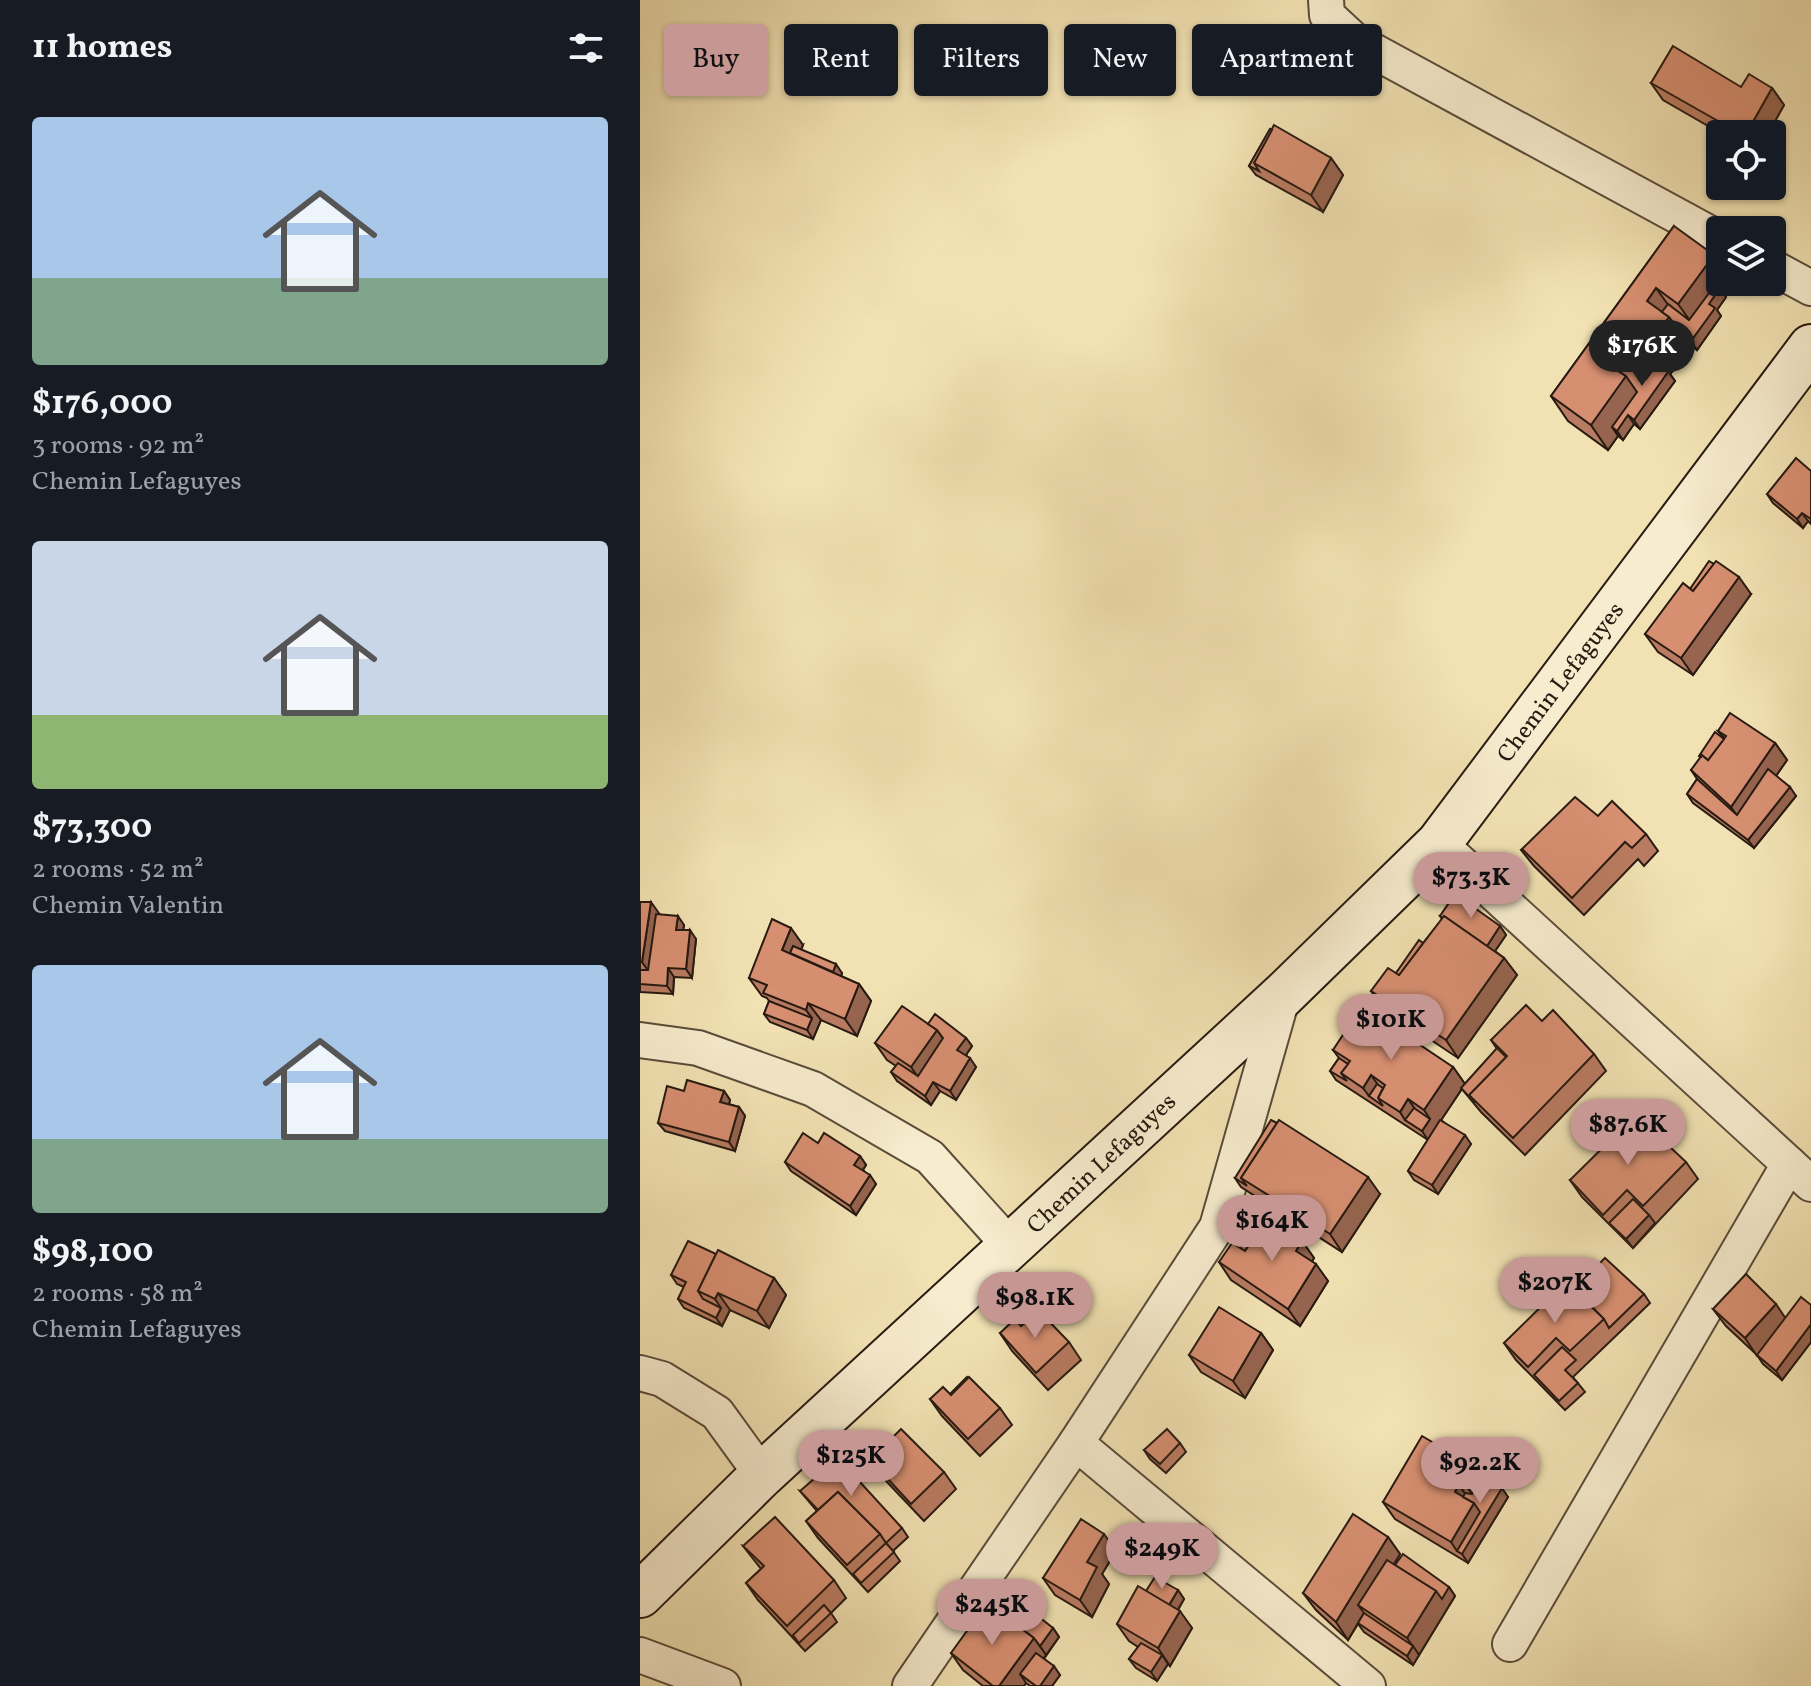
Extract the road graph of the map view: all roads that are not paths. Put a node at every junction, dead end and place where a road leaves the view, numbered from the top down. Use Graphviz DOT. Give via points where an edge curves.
graph roads {
  1 [pos="1326,0"];
  2 [pos="1706,231"];
  3 [pos="1786,275"];
  4 [pos="1811,288"];
  5 [pos="1811,347"];
  6 [pos="1439,843"];
  7 [pos="1283,995"];
  8 [pos="640,1040"];
  9 [pos="1800,1174"];
  10 [pos="1011,1247"];
  11 [pos="640,1373"];
  12 [pos="1076,1443"];
  13 [pos="762,1475"];
  14 [pos="640,1595"];
  15 [pos="1510,1644"];
  16 [pos="640,1655"];
  17 [pos="723,1686"];
  18 [pos="910,1686"];
  19 [pos="1368,1686"];
  1 -- 2 [label="street" via="1327,15 1355,41"];
  3 -- 4 [label="street"];
  5 -- 6 [label="main road, Chemin Lefaguyes"];
  6 -- 7 [label="main road, Chemin Lefaguyes"];
  6 -- 9 [label="street"];
  7 -- 10 [label="main road, Chemin Lefaguyes"];
  7 -- 12 [label="street, Chemin Lefaguyes" via="1217,1227"];
  8 -- 10 [label="street" via="698,1048 813,1089 930,1157"];
  9 -- 15 [label="street"];
  10 -- 13 [label="main road, Chemin Lefaguyes"];
  11 -- 13 [label="street" via="662,1379 717,1413"];
  12 -- 18 [label="street, Chemin Lefaguyes"];
  12 -- 19 [label="street"];
  13 -- 14 [label="main road, Chemin Lefaguyes"];
  16 -- 17 [label="street"];
}
